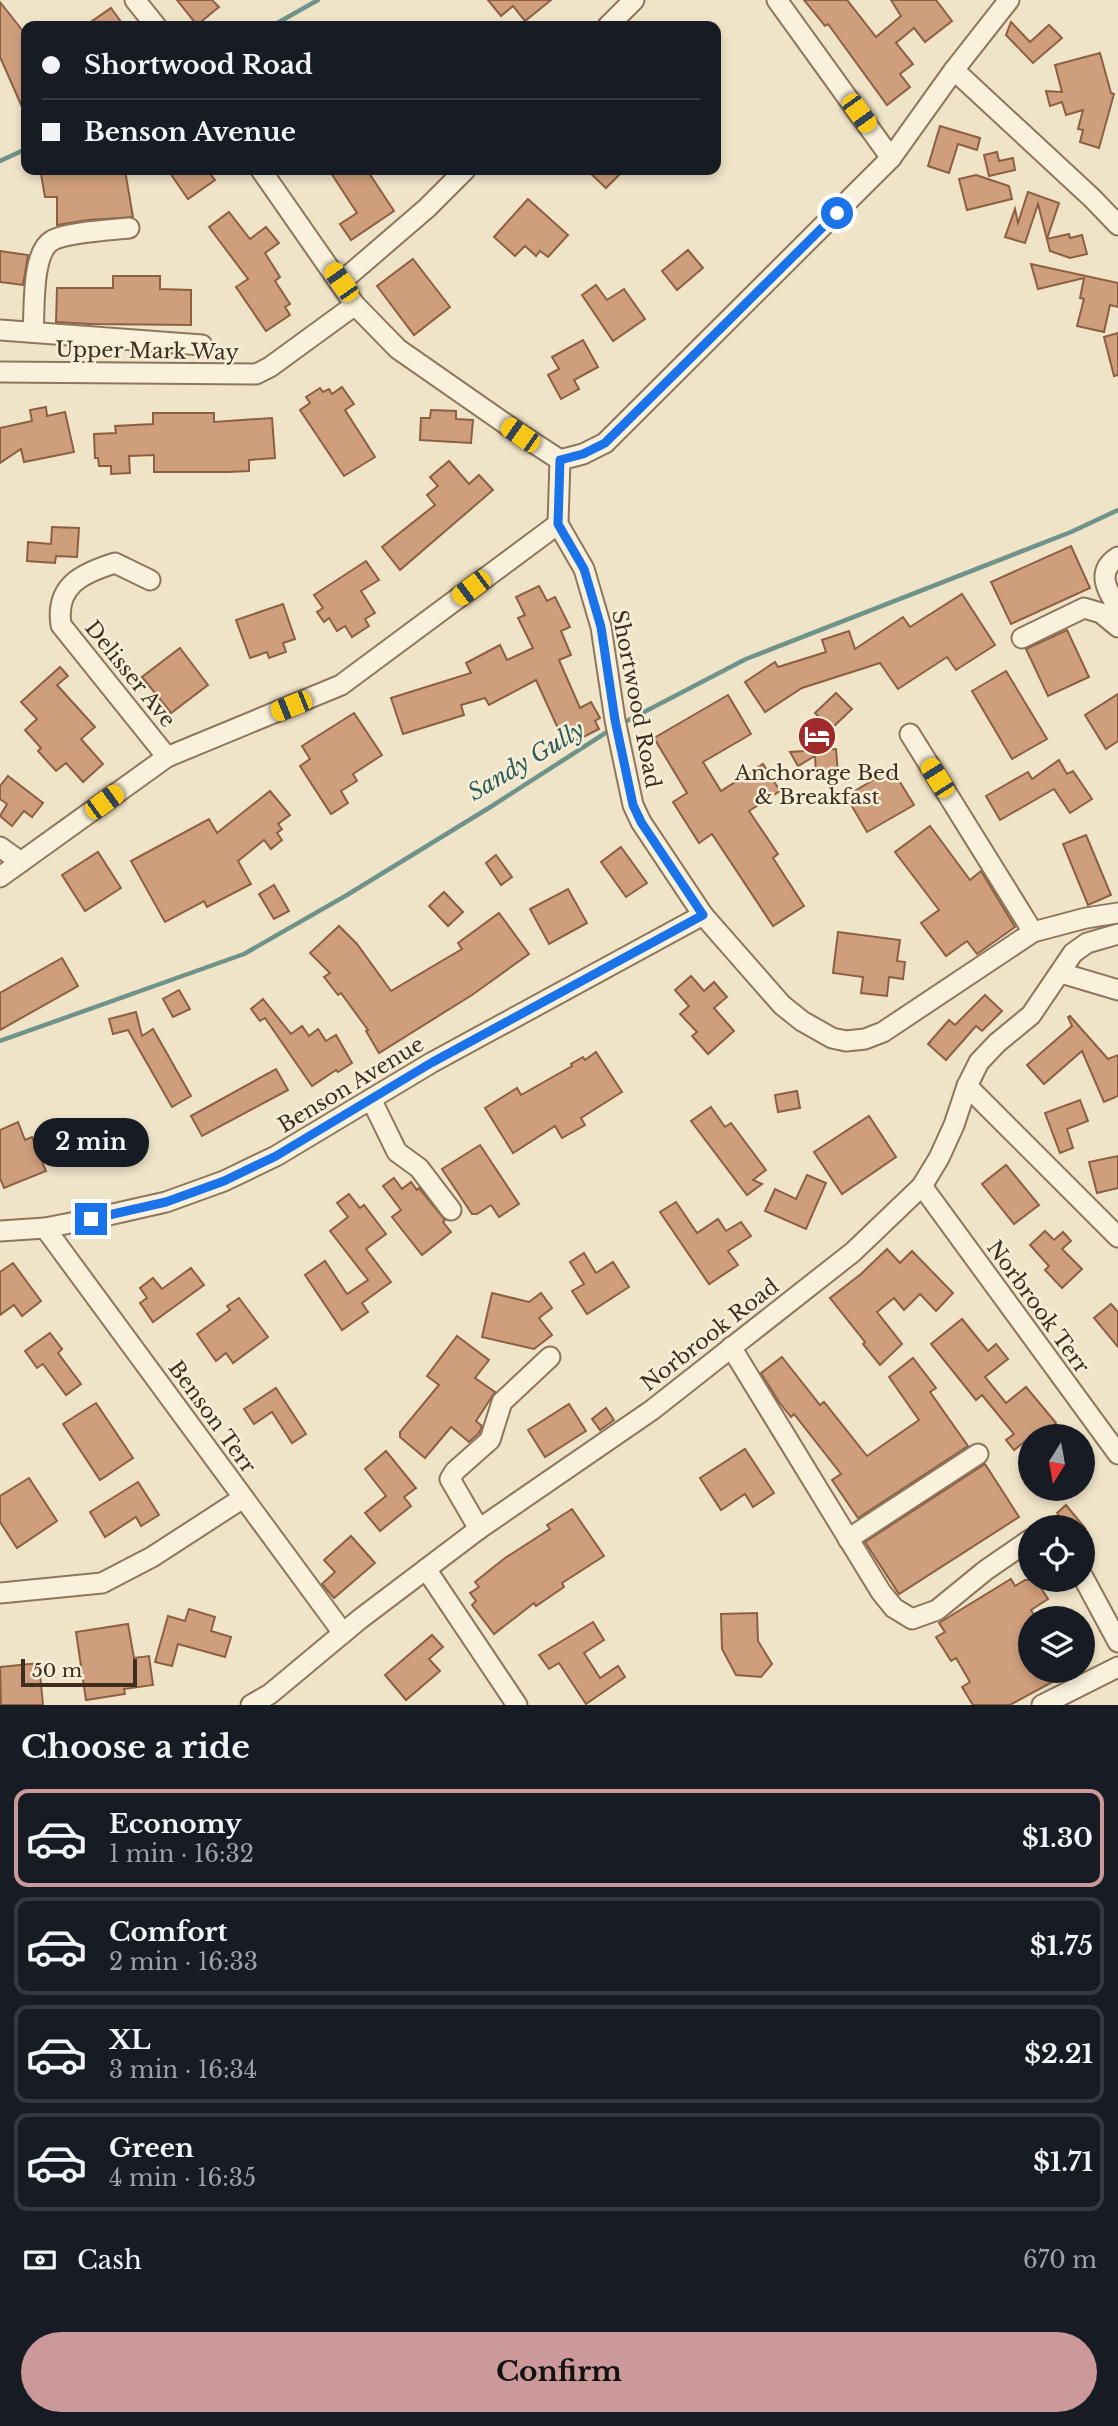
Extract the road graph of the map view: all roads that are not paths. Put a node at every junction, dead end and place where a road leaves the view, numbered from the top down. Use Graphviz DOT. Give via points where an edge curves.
graph roads {
  1 [pos="135,0"];
  2 [pos="634,0"];
  3 [pos="777,0"];
  4 [pos="1009,0"];
  5 [pos="152,21"];
  6 [pos="613,21"];
  7 [pos="954,70"];
  8 [pos="891,158"];
  9 [pos="265,175"];
  10 [pos="460,175"];
  11 [pos="1118,225"];
  12 [pos="129,228"];
  13 [pos="341,282"];
  14 [pos="355,305"];
  15 [pos="0,330"];
  16 [pos="33,332"];
  17 [pos="202,345"];
  18 [pos="0,372"];
  19 [pos="560,460"];
  20 [pos="558,524"];
  21 [pos="1118,557"];
  22 [pos="150,580"];
  23 [pos="1118,607"];
  24 [pos="1118,627"];
  25 [pos="1022,638"];
  26 [pos="910,734"];
  27 [pos="167,757"];
  28 [pos="0,847"];
  29 [pos="21,862"];
  30 [pos="0,877"];
  31 [pos="1118,913"];
  32 [pos="703,915"];
  33 [pos="1033,932"];
  34 [pos="1118,934"];
  35 [pos="1061,973"];
  36 [pos="1118,990"];
  37 [pos="967,1086"];
  38 [pos="371,1099"];
  39 [pos="922,1186"];
  40 [pos="451,1210"];
  41 [pos="45,1228"];
  42 [pos="0,1231"];
  43 [pos="1118,1237"];
  44 [pos="731,1348"];
  45 [pos="550,1357"];
  46 [pos="978,1454"];
  47 [pos="1118,1454"];
  48 [pos="243,1498"];
  49 [pos="479,1530"];
  50 [pos="848,1539"];
  51 [pos="1018,1548"];
  52 [pos="426,1569"];
  53 [pos="1091,1592"];
  54 [pos="0,1593"];
  55 [pos="343,1633"];
  56 [pos="1118,1642"];
  57 [pos="1118,1667"];
  58 [pos="251,1705"];
  59 [pos="517,1705"];
  60 [pos="1042,1705"];
  1 -- 5 [label="street"];
  2 -- 6 [label="street"];
  3 -- 8 [label="street"];
  4 -- 7 [label="street"];
  7 -- 8 [label="street"];
  7 -- 11 [label="street"];
  8 -- 19 [label="street" via="605,443"];
  9 -- 13 [label="street"];
  10 -- 13 [label="street"];
  12 -- 16 [label="street" via="60,237 44,246 38,263"];
  13 -- 14 [label="street"];
  14 -- 18 [label="street, Upper Mark Way" via="256,374"];
  14 -- 19 [label="street" via="398,349"];
  15 -- 16 [label="street"];
  16 -- 17 [label="street"];
  19 -- 20 [label="street"];
  20 -- 27 [label="street" via="341,685"];
  20 -- 32 [label="street, Shortwood Road" via="584,569 601,627 633,805"];
  21 -- 23 [label="street" via="1105,570 1104,580"];
  22 -- 27 [label="street, Delisser Ave" via="115,562 84,573 70,586 59,615 61,625"];
  24 -- 25 [label="street" via="1101,613 1084,608"];
  26 -- 33 [label="street"];
  27 -- 29 [label="street"];
  28 -- 29 [label="street"];
  29 -- 30 [label="street"];
  31 -- 33 [label="street, Shortwood Road"];
  32 -- 33 [label="street, Shortwood Road" via="782,1005 832,1038 846,1041 883,1032"];
  32 -- 38 [label="street, Benson Avenue"];
  34 -- 35 [label="street, Norbrook Road" via="1087,943 1073,953"];
  35 -- 36 [label="street"];
  35 -- 37 [label="street, Norbrook Road" via="1031,1015 979,1062"];
  37 -- 39 [label="street, Norbrook Road" via="954,1125"];
  37 -- 43 [label="street"];
  38 -- 40 [label="street" via="397,1152 419,1168"];
  38 -- 41 [label="street, Benson Avenue" via="224,1181 166,1202"];
  39 -- 44 [label="street, Norbrook Road" via="853,1252"];
  39 -- 47 [label="street, Norbrook Terr"];
  41 -- 42 [label="street, Benson Avenue"];
  41 -- 48 [label="street, Benson Terr"];
  44 -- 49 [label="street, Norbrook Road" via="652,1410"];
  44 -- 50 [label="street"];
  45 -- 49 [label="street" via="502,1402 489,1440 450,1479"];
  46 -- 50 [label="street"];
  48 -- 54 [label="street" via="152,1558 102,1583"];
  48 -- 55 [label="street, Benson Terr"];
  49 -- 52 [label="street, Norbrook Road"];
  50 -- 51 [label="street" via="881,1592 894,1608 912,1619 937,1610"];
  52 -- 55 [label="street, Norbrook Road"];
  52 -- 59 [label="street"];
  53 -- 56 [label="street"];
  55 -- 58 [label="street, Norbrook Road"];
  57 -- 60 [label="street"];
}
